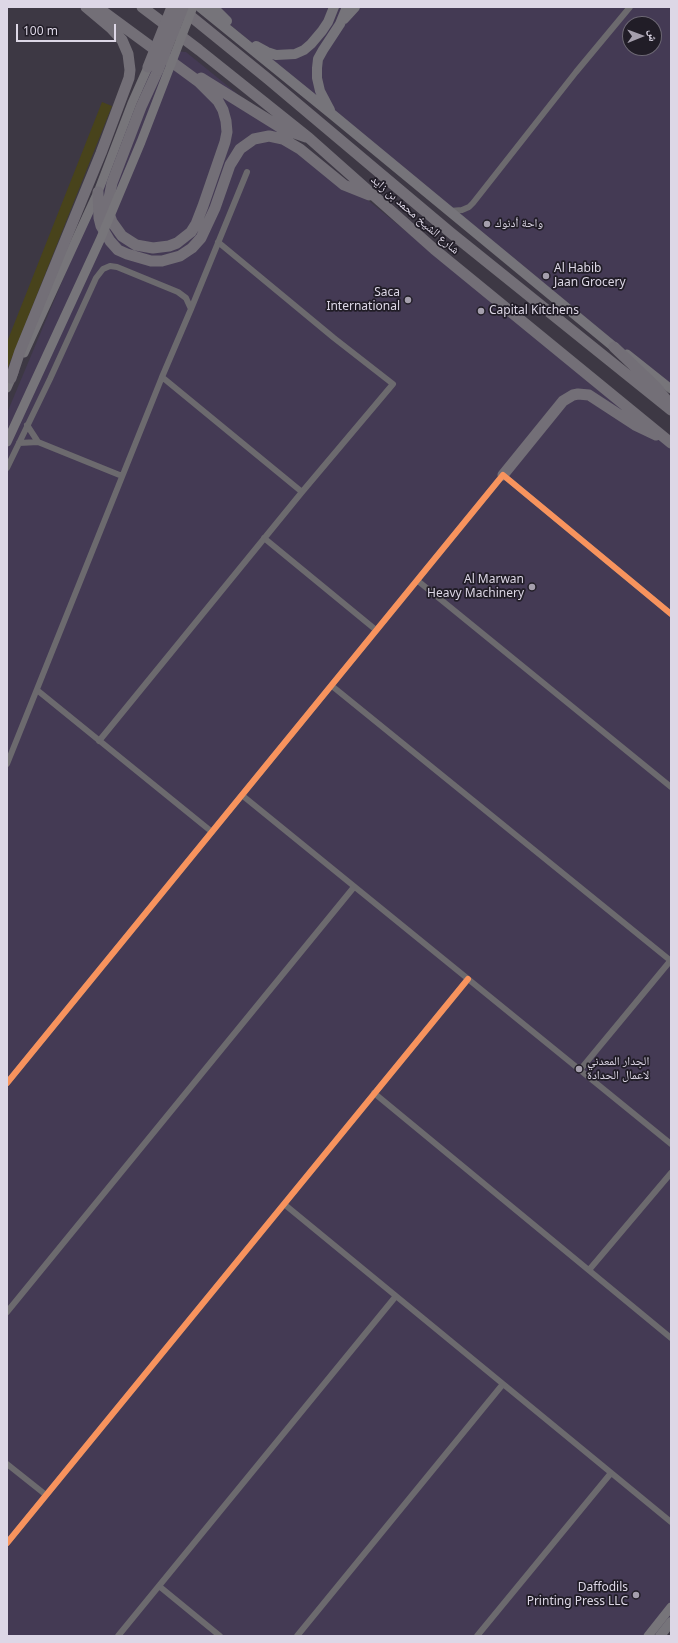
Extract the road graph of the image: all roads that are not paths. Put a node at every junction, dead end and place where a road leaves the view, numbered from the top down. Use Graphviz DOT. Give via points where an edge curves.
graph roads {
  1 [pos="86,7"];
  2 [pos="97,7"];
  3 [pos="142,7"];
  4 [pos="172,7"];
  5 [pos="179,7"];
  6 [pos="183,7"];
  7 [pos="193,7"];
  8 [pos="200,7"];
  9 [pos="213,7"];
  10 [pos="334,7"];
  11 [pos="347,7"];
  12 [pos="355,7"];
  13 [pos="630,7"];
  14 [pos="340,24"];
  15 [pos="153,68"];
  16 [pos="186,71"];
  17 [pos="333,115"];
  18 [pos="310,138"];
  19 [pos="247,172"];
  20 [pos="98,192"];
  21 [pos="375,198"];
  22 [pos="448,211"];
  23 [pos="218,242"];
  24 [pos="191,309"];
  25 [pos="614,347"];
  26 [pos="162,376"];
  27 [pos="9,383"];
  28 [pos="671,389"];
  29 [pos="671,406"];
  30 [pos="671,410"];
  31 [pos="27,425"];
  32 [pos="667,440"];
  33 [pos="7,442"];
  34 [pos="38,442"];
  35 [pos="19,443"];
  36 [pos="7,468"];
  37 [pos="503,475"];
  38 [pos="122,476"];
  39 [pos="302,492"];
  40 [pos="264,538"];
  41 [pos="418,581"];
  42 [pos="671,614"];
  43 [pos="376,630"];
  44 [pos="332,686"];
  45 [pos="37,690"];
  46 [pos="99,741"];
  47 [pos="7,764"];
  48 [pos="671,787"];
  49 [pos="243,796"];
  50 [pos="212,832"];
  51 [pos="354,887"];
  52 [pos="671,960"];
  53 [pos="468,979"];
  54 [pos="580,1070"];
  55 [pos="7,1083"];
  56 [pos="374,1093"];
  57 [pos="671,1144"];
  58 [pos="671,1173"];
  59 [pos="284,1204"];
  60 [pos="589,1270"];
  61 [pos="396,1296"];
  62 [pos="7,1312"];
  63 [pos="671,1338"];
  64 [pos="503,1384"];
  65 [pos="7,1464"];
  66 [pos="611,1473"];
  67 [pos="46,1495"];
  68 [pos="671,1522"];
  69 [pos="7,1543"];
  70 [pos="159,1586"];
  71 [pos="671,1607"];
  72 [pos="671,1622"];
  73 [pos="118,1636"];
  74 [pos="220,1636"];
  75 [pos="297,1636"];
  76 [pos="477,1636"];
  77 [pos="648,1636"];
  78 [pos="660,1636"];
  1 -- 27 [label="highway" via="122,40 128,54 129,78"];
  2 -- 16 [label="highway"];
  3 -- 18 [label="highway, شارع الشيخ محمد بن زايد"];
  4 -- 15 [label="highway, bridge"];
  5 -- 30 [label="highway, شارع الشيخ محمد بن زايد" via="451,233"];
  6 -- 15 [label="highway, bridge"];
  7 -- 33 [label="street, bridge" via="106,226"];
  8 -- 17 [label="main road"];
  9 -- 10 [label="main road" via="240,33 267,52 276,55 295,54 311,44 328,22"];
  11 -- 14 [label="main road"];
  12 -- 14 [label="main road"];
  13 -- 22 [label="street" via="473,203 462,210"];
  14 -- 17 [label="main road" via="318,59 317,68 320,91"];
  15 -- 16 [label="highway" via="142,107 112,183 108,211 122,236 136,245 153,248 173,245 190,232 204,206 227,132 223,110 210,93"];
  15 -- 20 [label="street" via="132,103"];
  16 -- 18 [label="highway" via="283,129"];
  17 -- 22 [label="main road"];
  18 -- 21 [label="highway, شارع الشيخ محمد بن زايد"];
  19 -- 23 [label="street"];
  20 -- 21 [label="highway" via="99,218 110,241 126,254 151,261 180,256 201,238 235,156 246,143 262,137 276,136 288,141 344,185"];
  20 -- 27 [label="street"];
  21 -- 32 [label="highway, شارع الشيخ محمد بن زايد"];
  22 -- 25 [label="main road"];
  23 -- 24 [label="street"];
  23 -- 39 [label="street" via="393,384"];
  24 -- 26 [label="street"];
  24 -- 31 [label="street" via="186,298 178,292 117,267 110,266 104,269 96,278"];
  25 -- 28 [label="street"];
  25 -- 29 [label="highway" via="656,387"];
  26 -- 38 [label="street"];
  26 -- 39 [label="street"];
  31 -- 34 [label="street"];
  31 -- 35 [label="street"];
  32 -- 37 [label="highway" via="644,430 589,395 573,395 563,401"];
  34 -- 35 [label="street"];
  34 -- 38 [label="street"];
  35 -- 36 [label="street"];
  37 -- 41 [label="street"];
  37 -- 42 [label="street"];
  38 -- 45 [label="street"];
  39 -- 40 [label="street"];
  40 -- 43 [label="street"];
  40 -- 46 [label="street"];
  41 -- 43 [label="street"];
  41 -- 48 [label="street"];
  43 -- 44 [label="street"];
  44 -- 49 [label="street"];
  44 -- 52 [label="street"];
  45 -- 46 [label="street"];
  45 -- 47 [label="street"];
  46 -- 50 [label="street"];
  49 -- 50 [label="street"];
  49 -- 51 [label="street"];
  50 -- 55 [label="street"];
  51 -- 53 [label="street"];
  51 -- 62 [label="street"];
  52 -- 54 [label="street"];
  53 -- 54 [label="street"];
  53 -- 56 [label="street"];
  54 -- 57 [label="street"];
  56 -- 59 [label="street"];
  56 -- 60 [label="street"];
  58 -- 60 [label="street"];
  59 -- 61 [label="street"];
  59 -- 67 [label="street"];
  60 -- 63 [label="street"];
  61 -- 64 [label="street"];
  61 -- 70 [label="street"];
  64 -- 66 [label="street"];
  64 -- 75 [label="street"];
  65 -- 67 [label="street"];
  66 -- 68 [label="street"];
  66 -- 76 [label="street"];
  67 -- 69 [label="street"];
  70 -- 73 [label="street"];
  70 -- 74 [label="street"];
  71 -- 77 [label="street"];
  72 -- 78 [label="main road"];
}
